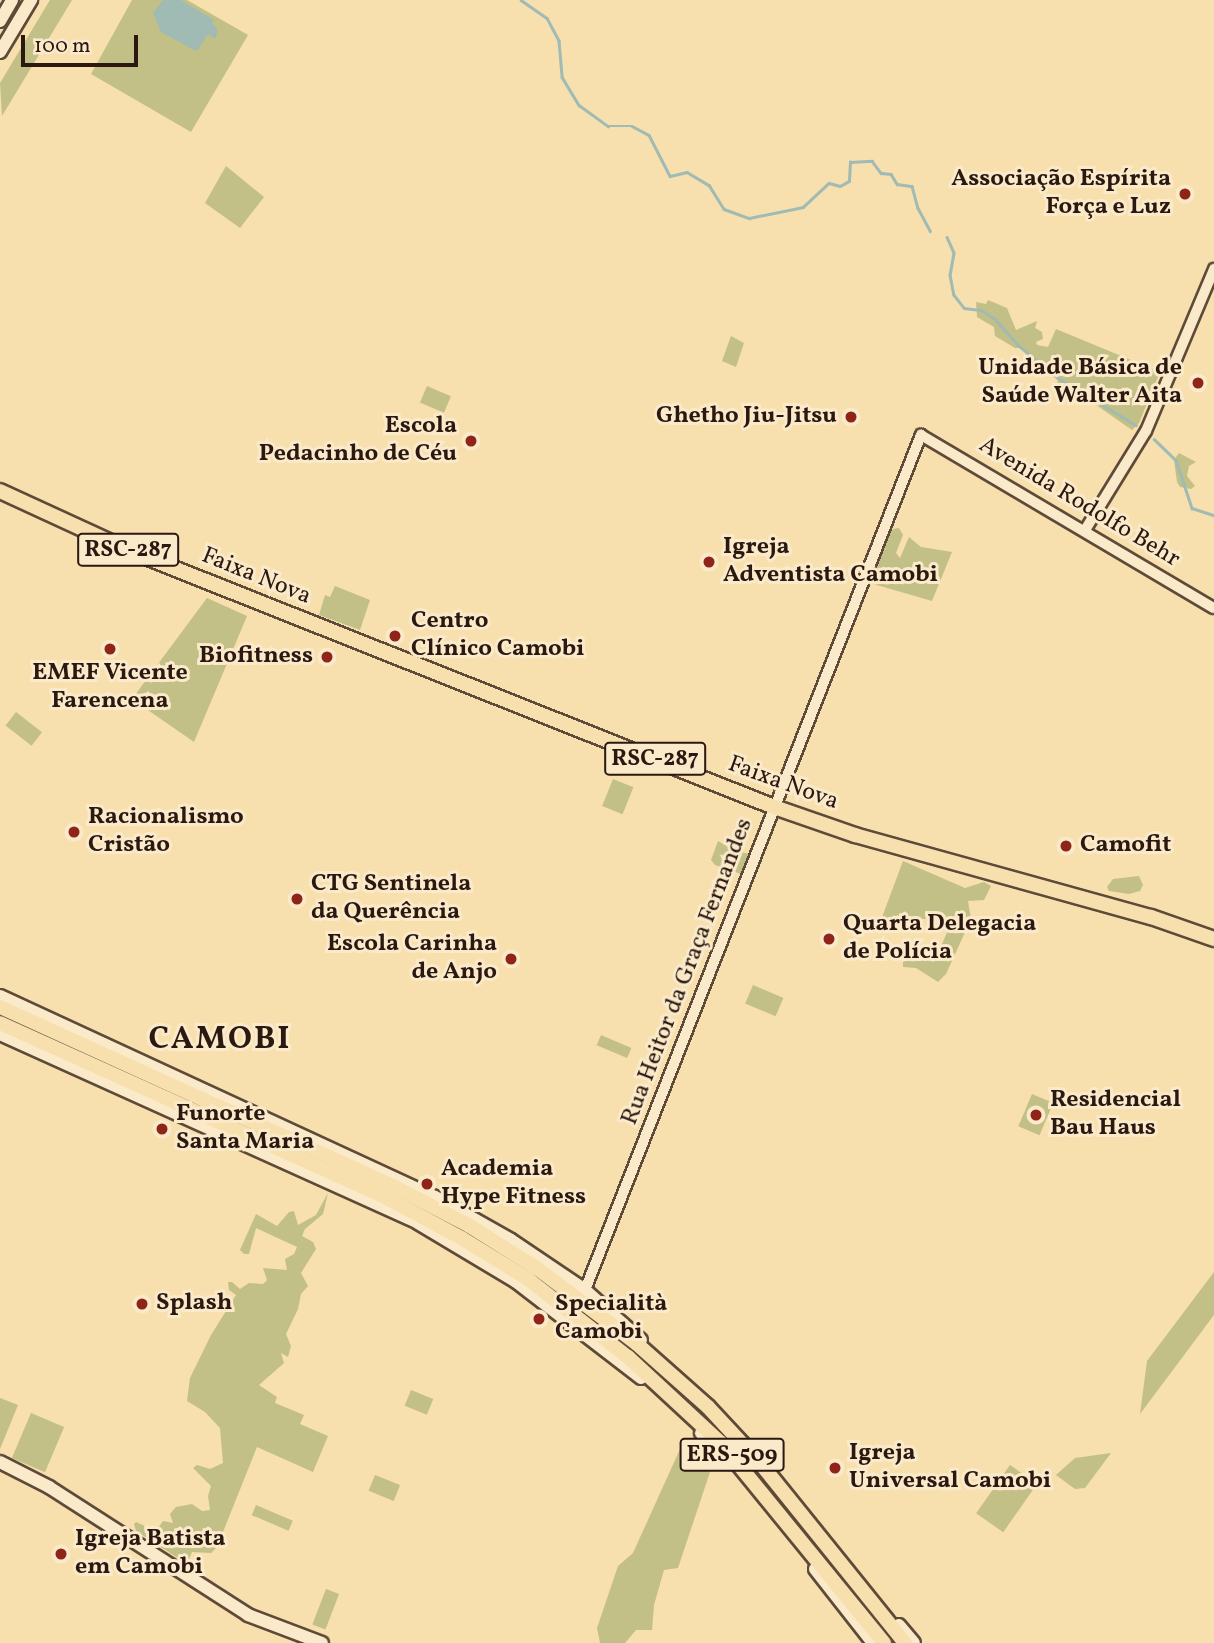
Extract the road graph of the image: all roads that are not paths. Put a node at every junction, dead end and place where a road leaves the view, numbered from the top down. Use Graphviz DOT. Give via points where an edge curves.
graph roads {
  1 [pos="12,0"];
  2 [pos="31,0"];
  3 [pos="0,21"];
  4 [pos="0,52"];
  5 [pos="1214,269"];
  6 [pos="922,435"];
  7 [pos="0,491"];
  8 [pos="1085,530"];
  9 [pos="1214,608"];
  10 [pos="774,807"];
  11 [pos="1214,939"];
  12 [pos="0,996"];
  13 [pos="0,1007"];
  14 [pos="3,1028"];
  15 [pos="33,1050"];
  16 [pos="64,1053"];
  17 [pos="128,1065"];
  18 [pos="155,1068"];
  19 [pos="97,1072"];
  20 [pos="167,1083"];
  21 [pos="235,1130"];
  22 [pos="269,1157"];
  23 [pos="310,1164"];
  24 [pos="423,1216"];
  25 [pos="468,1225"];
  26 [pos="511,1240"];
  27 [pos="457,1247"];
  28 [pos="498,1259"];
  29 [pos="579,1292"];
  30 [pos="551,1296"];
  31 [pos="641,1339"];
  32 [pos="676,1378"];
  33 [pos="732,1460"];
  34 [pos="0,1462"];
  35 [pos="761,1464"];
  36 [pos="842,1564"];
  37 [pos="881,1602"];
  38 [pos="322,1643"];
  39 [pos="873,1643"];
  40 [pos="884,1643"];
  41 [pos="905,1643"];
  42 [pos="914,1643"];
  1 -- 3 [label="main road"];
  2 -- 4 [label="main road"];
  5 -- 8 [label="street" via="1146,431"];
  6 -- 8 [label="street, Avenida Rodolfo Behr"];
  6 -- 10 [label="street, Rua Heitor da Graça Fernandes"];
  7 -- 10 [label="highway, Faixa Nova / RSC-287" via="128,550"];
  8 -- 9 [label="street, Avenida Rodolfo Behr"];
  10 -- 11 [label="highway, Faixa Nova / RSC-287" via="855,835 1151,917"];
  10 -- 29 [label="street, Rua Heitor da Graça Fernandes"];
  12 -- 18 [label="main road, ERS-509"];
  13 -- 17 [label="highway, ERS-509"];
  14 -- 15 [label="highway, ERS-509"];
  14 -- 16 [label="highway, ERS-509"];
  15 -- 16 [label="highway, ERS-509"];
  15 -- 19 [label="main road, ERS-509"];
  16 -- 19 [label="highway, ERS-509"];
  17 -- 18 [label="highway, ERS-509"];
  17 -- 19 [label="highway, ERS-509"];
  17 -- 20 [label="highway, ERS-509"];
  18 -- 20 [label="highway, ERS-509"];
  18 -- 26 [label="main road, ERS-509" via="396,1177"];
  19 -- 21 [label="highway, ERS-509"];
  19 -- 22 [label="main road, ERS-509"];
  20 -- 25 [label="highway, ERS-509" via="393,1185"];
  21 -- 22 [label="highway, ERS-509"];
  21 -- 23 [label="highway, ERS-509"];
  22 -- 23 [label="highway, ERS-509"];
  22 -- 27 [label="main road, ERS-509" via="384,1206"];
  23 -- 24 [label="highway, ERS-509"];
  24 -- 27 [label="highway, ERS-509"];
  24 -- 28 [label="highway, ERS-509"];
  25 -- 26 [label="highway, ERS-509"];
  25 -- 29 [label="highway, ERS-509"];
  26 -- 29 [label="main road, ERS-509"];
  27 -- 28 [label="highway, ERS-509"];
  27 -- 33 [label="main road, ERS-509" via="515,1281 624,1363"];
  28 -- 30 [label="highway, ERS-509"];
  29 -- 30 [label="highway"];
  29 -- 31 [label="main road, ERS-509"];
  29 -- 32 [label="highway, ERS-509"];
  30 -- 33 [label="highway, ERS-509" via="655,1381"];
  31 -- 32 [label="highway, ERS-509"];
  31 -- 37 [label="main road, ERS-509" via="712,1403 776,1471"];
  32 -- 35 [label="highway, ERS-509"];
  33 -- 35 [label="highway, ERS-509" via="745,1458"];
  33 -- 39 [label="main road, ERS-509"];
  33 -- 40 [label="highway, ERS-509"];
  34 -- 38 [label="main road" via="49,1487 248,1615"];
  35 -- 36 [label="highway, ERS-509"];
  36 -- 37 [label="highway, ERS-509"];
  36 -- 41 [label="highway, ERS-509"];
  37 -- 42 [label="main road, ERS-509"];
}
